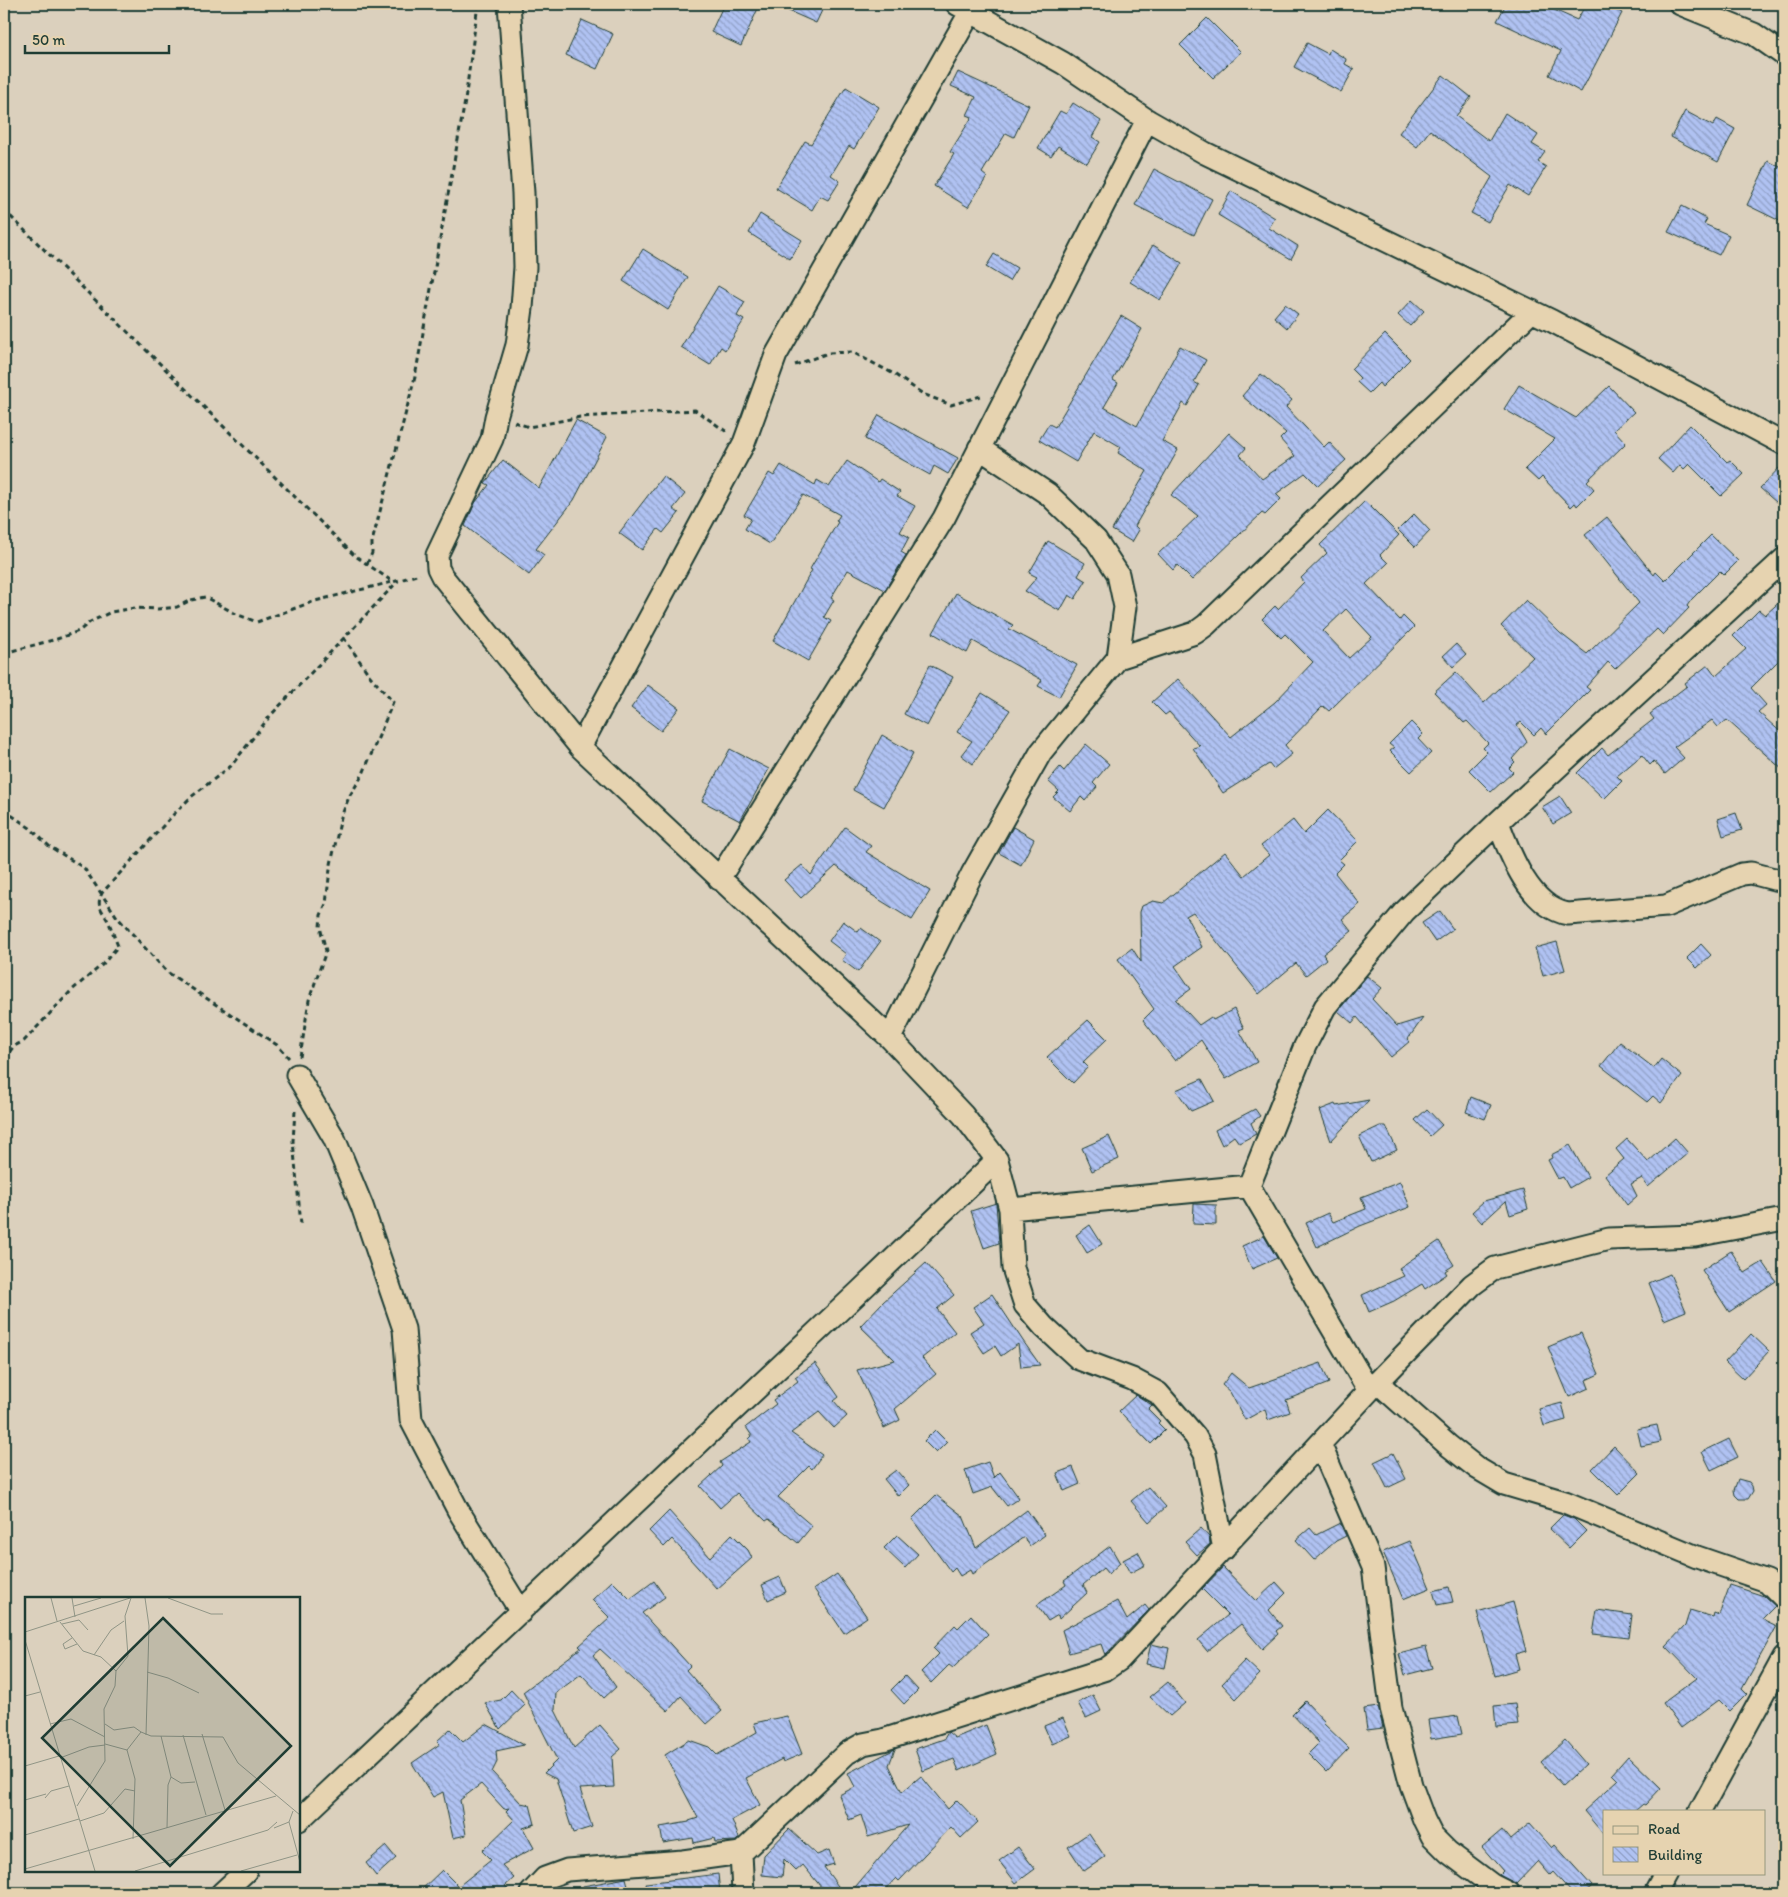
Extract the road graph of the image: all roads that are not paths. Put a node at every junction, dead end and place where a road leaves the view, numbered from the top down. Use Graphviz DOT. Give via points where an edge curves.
graph roads {
  1 [pos="509,4"];
  2 [pos="1680,4"];
  3 [pos="964,8"];
  4 [pos="1784,55"];
  5 [pos="1147,120"];
  6 [pos="1532,311"];
  7 [pos="1784,444"];
  8 [pos="979,448"];
  9 [pos="1784,560"];
  10 [pos="1118,658"];
  11 [pos="580,747"];
  12 [pos="1498,822"];
  13 [pos="719,879"];
  14 [pos="1784,880"];
  15 [pos="890,1038"];
  16 [pos="297,1075"];
  17 [pos="996,1160"];
  18 [pos="1249,1186"];
  19 [pos="1010,1209"];
  20 [pos="1784,1219"];
  21 [pos="1373,1387"];
  22 [pos="1320,1444"];
  23 [pos="1224,1549"];
  24 [pos="1784,1598"];
  25 [pos="521,1612"];
  26 [pos="1784,1657"];
  27 [pos="1701,1810"];
  28 [pos="300,1819"];
  29 [pos="741,1854"];
  30 [pos="245,1872"];
  31 [pos="1665,1874"];
  32 [pos="222,1893"];
  33 [pos="531,1893"];
  34 [pos="743,1893"];
  35 [pos="1508,1893"];
  36 [pos="1654,1893"];
  1 -- 11 [label="street" via="523,193 525,267 522,308 517,345 492,439 437,555 438,568"];
  2 -- 4 [label="street" via="1754,34"];
  3 -- 5 [label="street" via="1063,63"];
  3 -- 11 [label="street" via="776,355 744,443"];
  5 -- 6 [label="street" via="1205,153"];
  5 -- 8 [label="street"];
  6 -- 7 [label="street"];
  6 -- 10 [label="street" via="1206,625 1195,633"];
  8 -- 10 [label="street" via="1048,494 1096,540 1118,574 1125,607"];
  8 -- 13 [label="street" via="944,518"];
  9 -- 12 [label="street"];
  10 -- 15 [label="street" via="1041,752 972,874"];
  11 -- 13 [label="street"];
  12 -- 14 [label="street" via="1524,877 1537,896 1554,911 1568,914 1666,906 1725,880 1751,873"];
  12 -- 18 [label="street" via="1404,912 1325,1006 1304,1046"];
  13 -- 15 [label="street"];
  15 -- 17 [label="street" via="963,1115"];
  16 -- 25 [label="street" via="334,1138 362,1206 404,1329 411,1420 458,1510"];
  17 -- 19 [label="street"];
  17 -- 25 [label="street"];
  18 -- 19 [label="street"];
  18 -- 21 [label="street"];
  19 -- 23 [label="street" via="1013,1268 1024,1305 1079,1359 1132,1379 1158,1393 1195,1436 1205,1454"];
  20 -- 21 [label="street" via="1694,1236 1609,1239 1495,1268 1472,1285"];
  21 -- 22 [label="street"];
  21 -- 24 [label="street" via="1477,1468 1504,1484 1565,1502 1697,1557 1767,1581"];
  22 -- 23 [label="street"];
  22 -- 35 [label="street" via="1373,1567 1391,1708 1411,1785 1424,1820 1432,1836 1448,1852 1492,1886"];
  23 -- 29 [label="street" via="1119,1660 1106,1669 863,1744 847,1754"];
  25 -- 28 [label="street"];
  26 -- 27 [label="street"];
  29 -- 33 [label="street" via="567,1870 545,1878"];
  29 -- 34 [label="street"];
  30 -- 32 [label="street"];
  31 -- 36 [label="street"];
}
